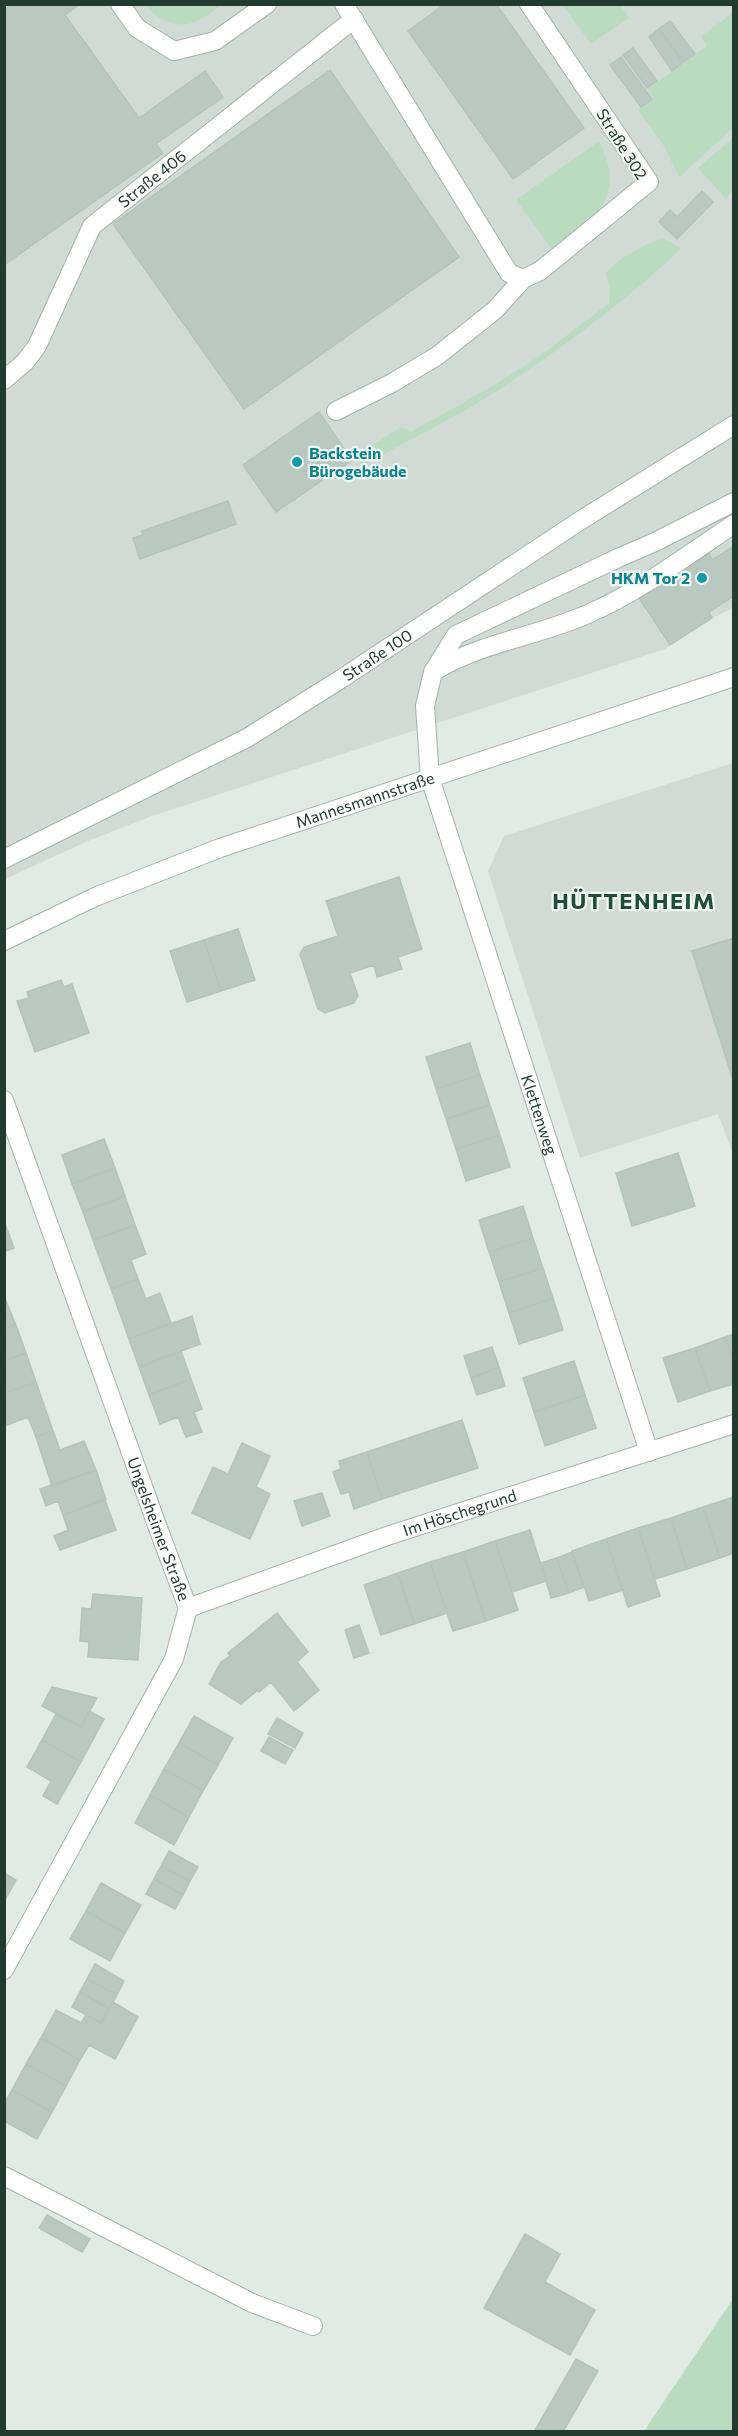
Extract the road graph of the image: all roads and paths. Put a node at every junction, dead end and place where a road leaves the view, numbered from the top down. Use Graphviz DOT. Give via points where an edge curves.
graph roads {
  1 [pos="120,4"];
  2 [pos="267,4"];
  3 [pos="529,4"];
  4 [pos="349,12"];
  5 [pos="523,279"];
  6 [pos="4,380"];
  7 [pos="336,411"];
  8 [pos="734,425"];
  9 [pos="734,502"];
  10 [pos="734,524"];
  11 [pos="433,672"];
  12 [pos="734,677"];
  13 [pos="430,778"];
  14 [pos="4,859"];
  15 [pos="4,941"];
  16 [pos="4,1100"];
  17 [pos="734,1424"];
  18 [pos="649,1452"];
  19 [pos="188,1608"];
  20 [pos="4,1970"];
  21 [pos="4,2176"];
  22 [pos="313,2326"];
  1 -- 2 [label="street" via="137,28 174,51 215,40"];
  3 -- 5 [label="street, Straße 302" via="649,182 540,271"];
  4 -- 5 [label="street" via="509,273"];
  4 -- 6 [label="street, Straße 406" via="92,226 38,346"];
  5 -- 7 [label="street" via="495,310 437,356"];
  8 -- 14 [label="street, Straße 100" via="247,738"];
  9 -- 11 [label="street, Klettenweg" via="456,635"];
  10 -- 11 [label="street" via="637,590 589,614 459,656"];
  11 -- 13 [label="street, Klettenweg" via="425,706"];
  12 -- 13 [label="street, Mannesmannstraße"];
  13 -- 15 [label="street, Mannesmannstraße" via="220,848 95,897"];
  13 -- 18 [label="street, Klettenweg"];
  16 -- 19 [label="street, Ungelsheimer Straße"];
  17 -- 18 [label="street, Im Höschegrund"];
  18 -- 19 [label="street, Im Höschegrund" via="387,1536"];
  19 -- 20 [label="street, Ungelsheimer Straße" via="174,1659"];
  21 -- 22 [label="street" via="252,2303"];
}
